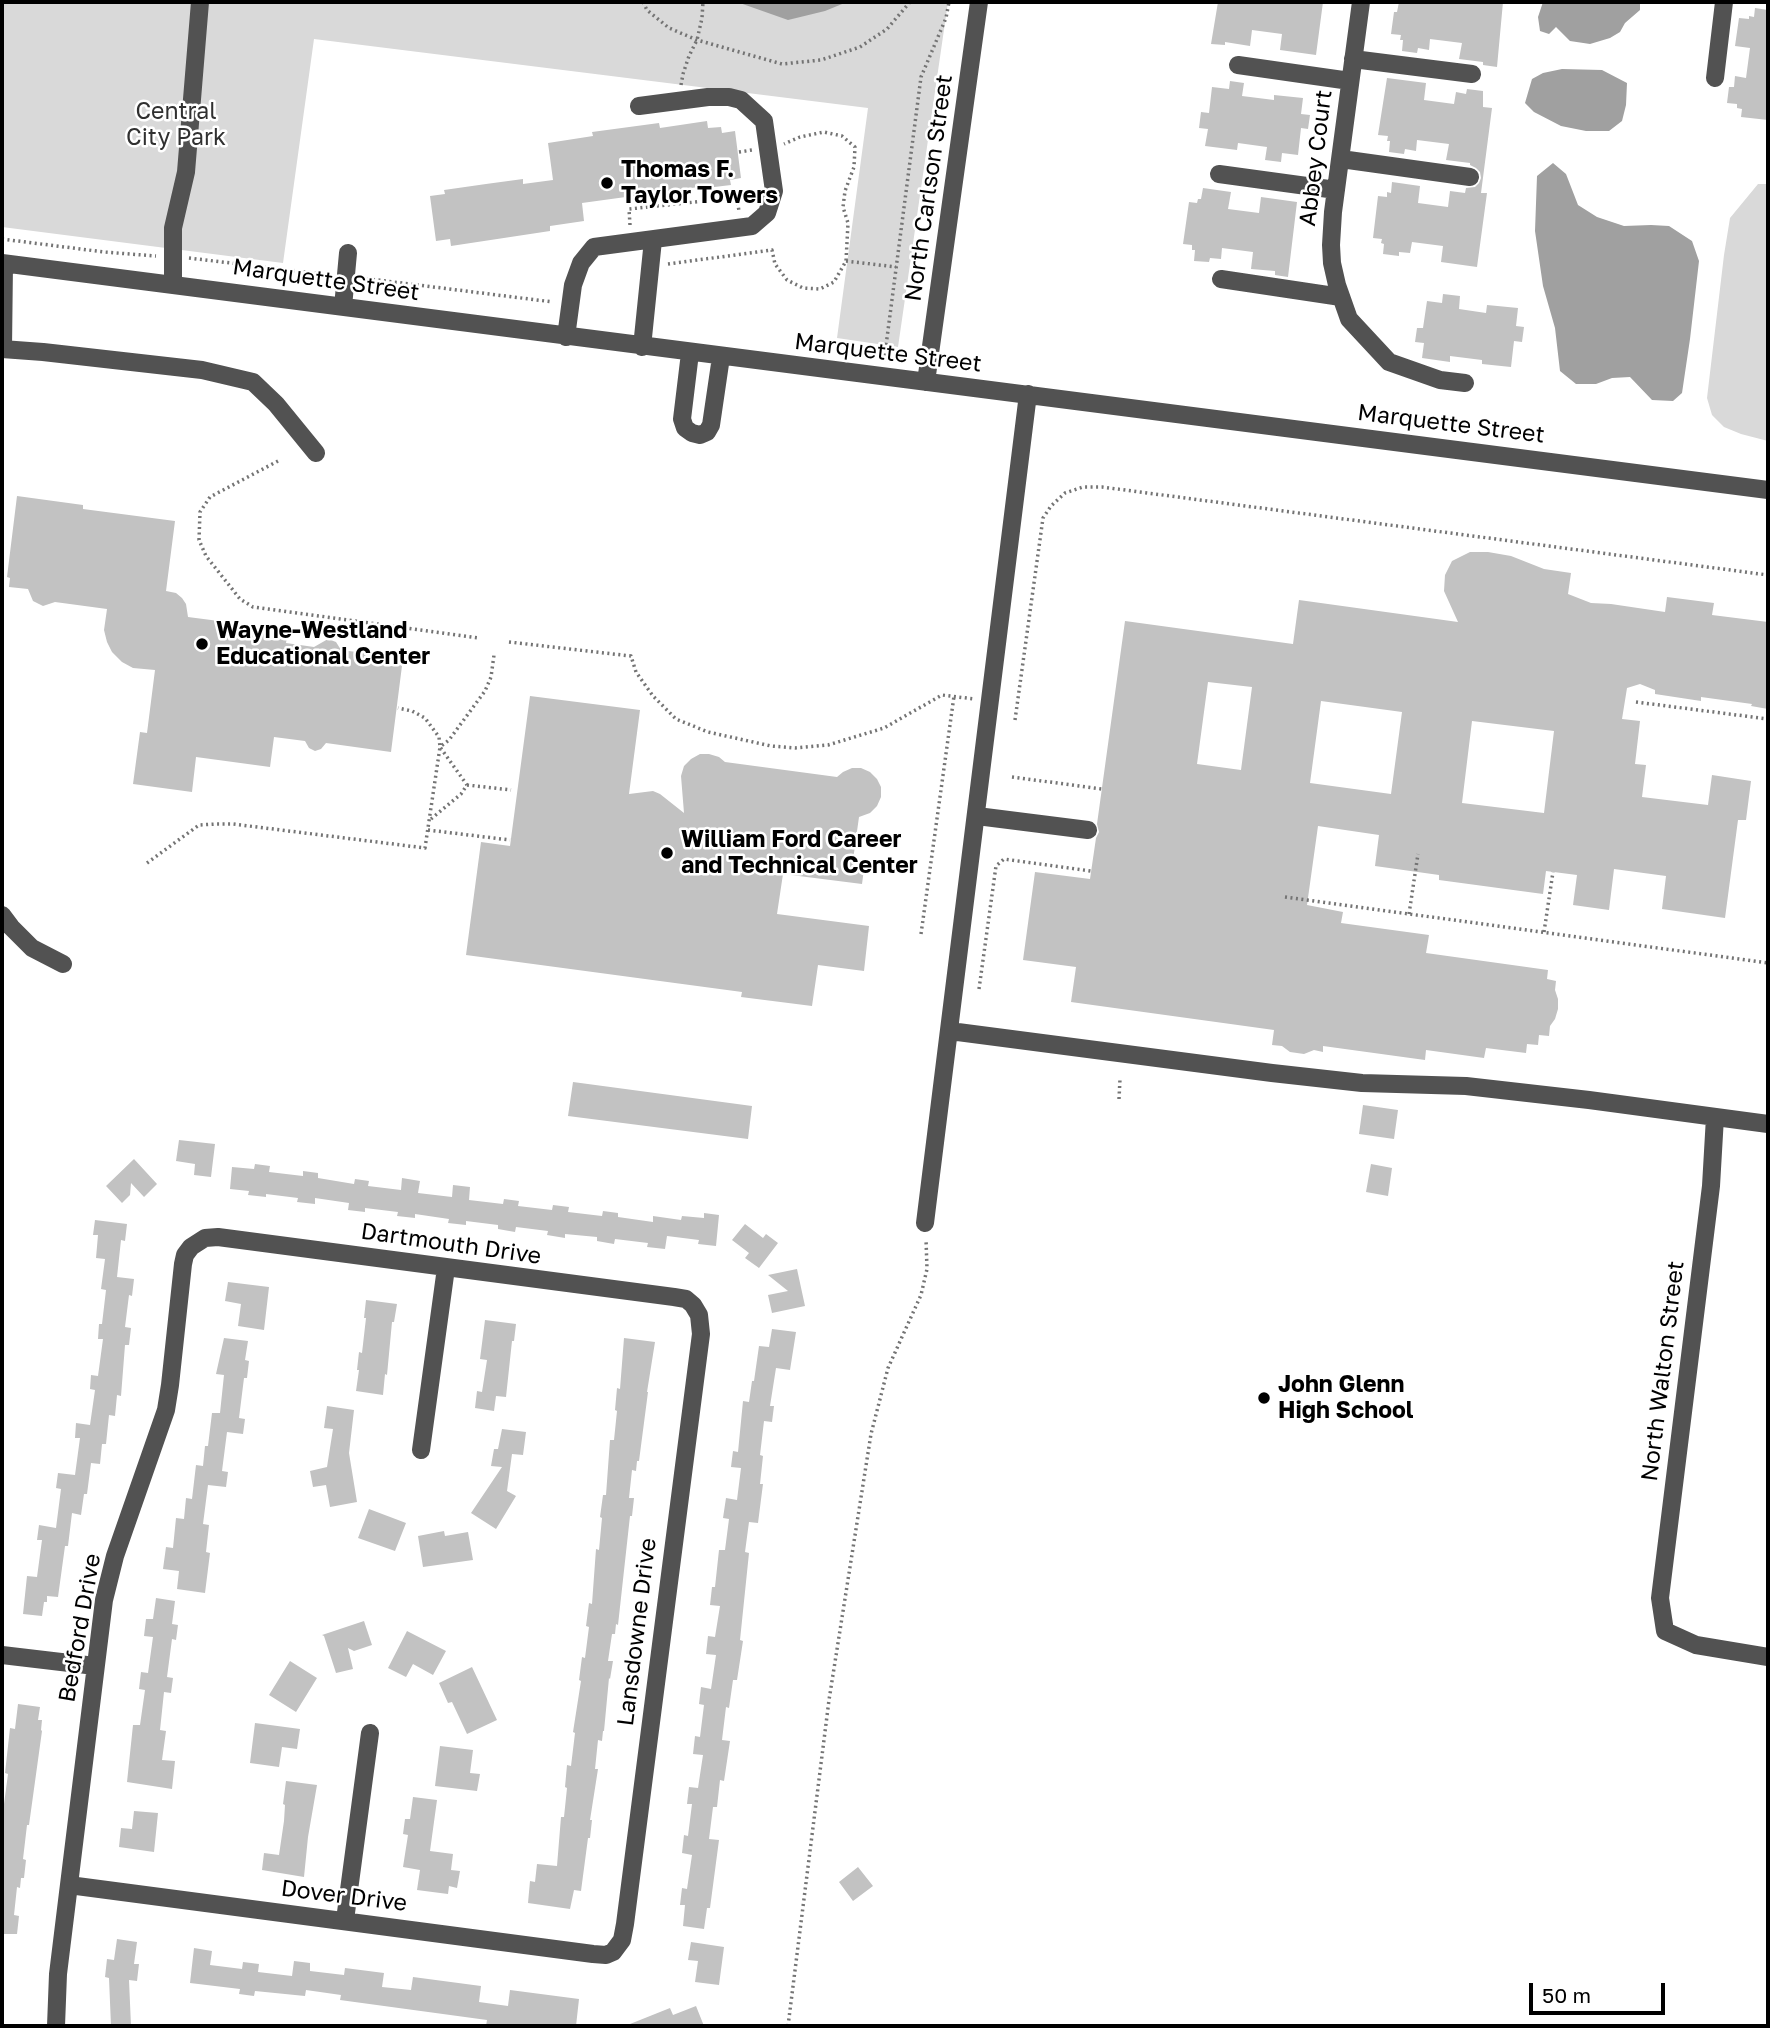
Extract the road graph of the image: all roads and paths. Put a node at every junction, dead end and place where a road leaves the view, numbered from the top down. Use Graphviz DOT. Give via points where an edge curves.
graph roads {
  1 [pos="200,2"];
  2 [pos="643,2"];
  3 [pos="703,2"];
  4 [pos="911,2"];
  5 [pos="948,2"];
  6 [pos="979,2"];
  7 [pos="1361,2"];
  8 [pos="1724,2"];
  9 [pos="697,40"];
  10 [pos="1353,59"];
  11 [pos="1238,65"];
  12 [pos="1472,74"];
  13 [pos="1715,78"];
  14 [pos="1350,81"];
  15 [pos="680,94"];
  16 [pos="639,106"];
  17 [pos="778,146"];
  18 [pos="1341,159"];
  19 [pos="1219,174"];
  20 [pos="1470,177"];
  21 [pos="1336,190"];
  22 [pos="2,239"];
  23 [pos="653,240"];
  24 [pos="348,253"];
  25 [pos="173,257"];
  26 [pos="846,261"];
  27 [pos="3,264"];
  28 [pos="662,264"];
  29 [pos="896,268"];
  30 [pos="346,276"];
  31 [pos="1221,279"];
  32 [pos="173,284"];
  33 [pos="1341,297"];
  34 [pos="559,303"];
  35 [pos="343,307"];
  36 [pos="566,337"];
  37 [pos="642,346"];
  38 [pos="2,349"];
  39 [pos="690,353"];
  40 [pos="722,357"];
  41 [pos="883,377"];
  42 [pos="926,382"];
  43 [pos="1465,383"];
  44 [pos="1028,394"];
  45 [pos="316,453"];
  46 [pos="278,461"];
  47 [pos="1768,490"];
  48 [pos="1768,575"];
  49 [pos="478,638"];
  50 [pos="509,642"];
  51 [pos="494,655"];
  52 [pos="954,696"];
  53 [pos="978,699"];
  54 [pos="1636,702"];
  55 [pos="398,708"];
  56 [pos="1768,719"];
  57 [pos="1015,720"];
  58 [pos="440,747"];
  59 [pos="1012,777"];
  60 [pos="467,785"];
  61 [pos="1102,789"];
  62 [pos="510,790"];
  63 [pos="977,816"];
  64 [pos="429,821"];
  65 [pos="428,830"];
  66 [pos="1088,830"];
  67 [pos="510,840"];
  68 [pos="1418,854"];
  69 [pos="147,863"];
  70 [pos="1091,871"];
  71 [pos="1553,872"];
  72 [pos="1284,897"];
  73 [pos="1409,914"];
  74 [pos="2,915"];
  75 [pos="1544,933"];
  76 [pos="921,934"];
  77 [pos="1768,963"];
  78 [pos="63,964"];
  79 [pos="979,989"];
  80 [pos="950,1031"];
  81 [pos="1120,1079"];
  82 [pos="1119,1098"];
  83 [pos="1715,1117"];
  84 [pos="1768,1124"];
  85 [pos="925,1223"];
  86 [pos="191,1247"];
  87 [pos="446,1268"];
  88 [pos="699,1315"];
  89 [pos="421,1450"];
  90 [pos="2,1655"];
  91 [pos="1768,1657"];
  92 [pos="95,1666"];
  93 [pos="370,1733"];
  94 [pos="69,1885"];
  95 [pos="345,1920"];
  96 [pos="612,1952"];
  97 [pos="56,2026"];
  98 [pos="788,2026"];
  1 -- 25 [label="street" via="186,172 173,228"];
  2 -- 9 [label="path" via="669,28"];
  3 -- 9 [label="path"];
  4 -- 9 [label="path" via="887,29 860,47 821,60 782,64"];
  5 -- 29 [label="path" via="946,19 921,77"];
  6 -- 42 [label="street, North Carlson Street"];
  7 -- 10 [label="street, Abbey Court"];
  8 -- 13 [label="street"];
  9 -- 15 [label="path" via="682,74"];
  10 -- 12 [label="street"];
  10 -- 14 [label="street, Abbey Court"];
  11 -- 14 [label="street"];
  14 -- 18 [label="street, Abbey Court"];
  16 -- 23 [label="street" via="708,97 741,100 764,121 774,191 767,213 752,226"];
  17 -- 26 [label="path" via="824,132 842,136 855,147 843,207 848,223"];
  18 -- 20 [label="street"];
  18 -- 21 [label="street, Abbey Court"];
  19 -- 21 [label="street"];
  21 -- 33 [label="street, Abbey Court" via="1331,245"];
  22 -- 25 [label="path"];
  23 -- 36 [label="street" via="594,247 581,262 573,285"];
  23 -- 37 [label="street"];
  24 -- 30 [label="street"];
  25 -- 30 [label="path"];
  25 -- 32 [label="street"];
  26 -- 28 [label="path" via="834,282 820,289 803,288 787,280 775,264 772,250"];
  26 -- 29 [label="path"];
  27 -- 32 [label="street, Marquette Street"];
  27 -- 38 [label="street"];
  29 -- 41 [label="path"];
  30 -- 34 [label="path"];
  30 -- 35 [label="street"];
  31 -- 33 [label="street"];
  32 -- 35 [label="street, Marquette Street"];
  33 -- 43 [label="street, Abbey Court" via="1349,319 1389,362 1440,380"];
  35 -- 36 [label="street, Marquette Street"];
  36 -- 37 [label="street, Marquette Street"];
  37 -- 39 [label="street, Marquette Street"];
  38 -- 45 [label="street" via="202,370 253,382"];
  39 -- 40 [label="street, Marquette Street"];
  39 -- 40 [label="street" via="682,419 685,428 699,435 711,425"];
  40 -- 41 [label="street, Marquette Street"];
  41 -- 42 [label="street, Marquette Street"];
  42 -- 44 [label="street, Marquette Street"];
  44 -- 47 [label="street, Marquette Street"];
  44 -- 63 [label="street"];
  46 -- 49 [label="path" via="210,496 200,512 199,540 206,556 240,598 253,607"];
  48 -- 57 [label="path" via="1083,487 1065,493 1043,518"];
  50 -- 52 [label="path" via="631,656 653,696 676,719 708,732 771,746 828,745 884,728 942,695"];
  51 -- 58 [label="path" via="485,691"];
  52 -- 53 [label="path"];
  52 -- 76 [label="path"];
  54 -- 56 [label="path"];
  55 -- 58 [label="path" via="425,718 439,737"];
  58 -- 60 [label="path"];
  58 -- 64 [label="path"];
  59 -- 61 [label="path"];
  60 -- 62 [label="path"];
  60 -- 64 [label="path"];
  63 -- 66 [label="street"];
  63 -- 80 [label="street"];
  64 -- 65 [label="path"];
  65 -- 67 [label="path"];
  65 -- 69 [label="path" via="425,848 233,824 199,825"];
  68 -- 73 [label="path"];
  70 -- 79 [label="path" via="1004,859 996,866"];
  71 -- 75 [label="path"];
  72 -- 73 [label="path"];
  73 -- 75 [label="path"];
  74 -- 78 [label="street" via="32,948"];
  75 -- 77 [label="path"];
  80 -- 83 [label="street" via="1272,1073 1362,1083 1466,1086"];
  80 -- 85 [label="street"];
  81 -- 82 [label="path"];
  83 -- 84 [label="street"];
  83 -- 91 [label="street, North Walton Street" via="1711,1186 1660,1598 1665,1631 1696,1645"];
  85 -- 98 [label="path" via="927,1269 921,1295 888,1368 871,1434 829,1700"];
  86 -- 87 [label="street, Dartmouth Drive" via="205,1238 218,1237"];
  86 -- 92 [label="street, Bedford Drive" via="183,1265 166,1410 109,1578"];
  87 -- 88 [label="street, Dartmouth Drive" via="686,1299"];
  87 -- 89 [label="street"];
  88 -- 96 [label="street, Lansdowne Drive" via="701,1334 625,1924 622,1940"];
  90 -- 92 [label="street"];
  92 -- 94 [label="street, Bedford Drive"];
  93 -- 95 [label="street"];
  94 -- 95 [label="street, Dover Drive"];
  94 -- 97 [label="street, Bedford Drive"];
  95 -- 96 [label="street, Dover Drive" via="593,1954"];
}
